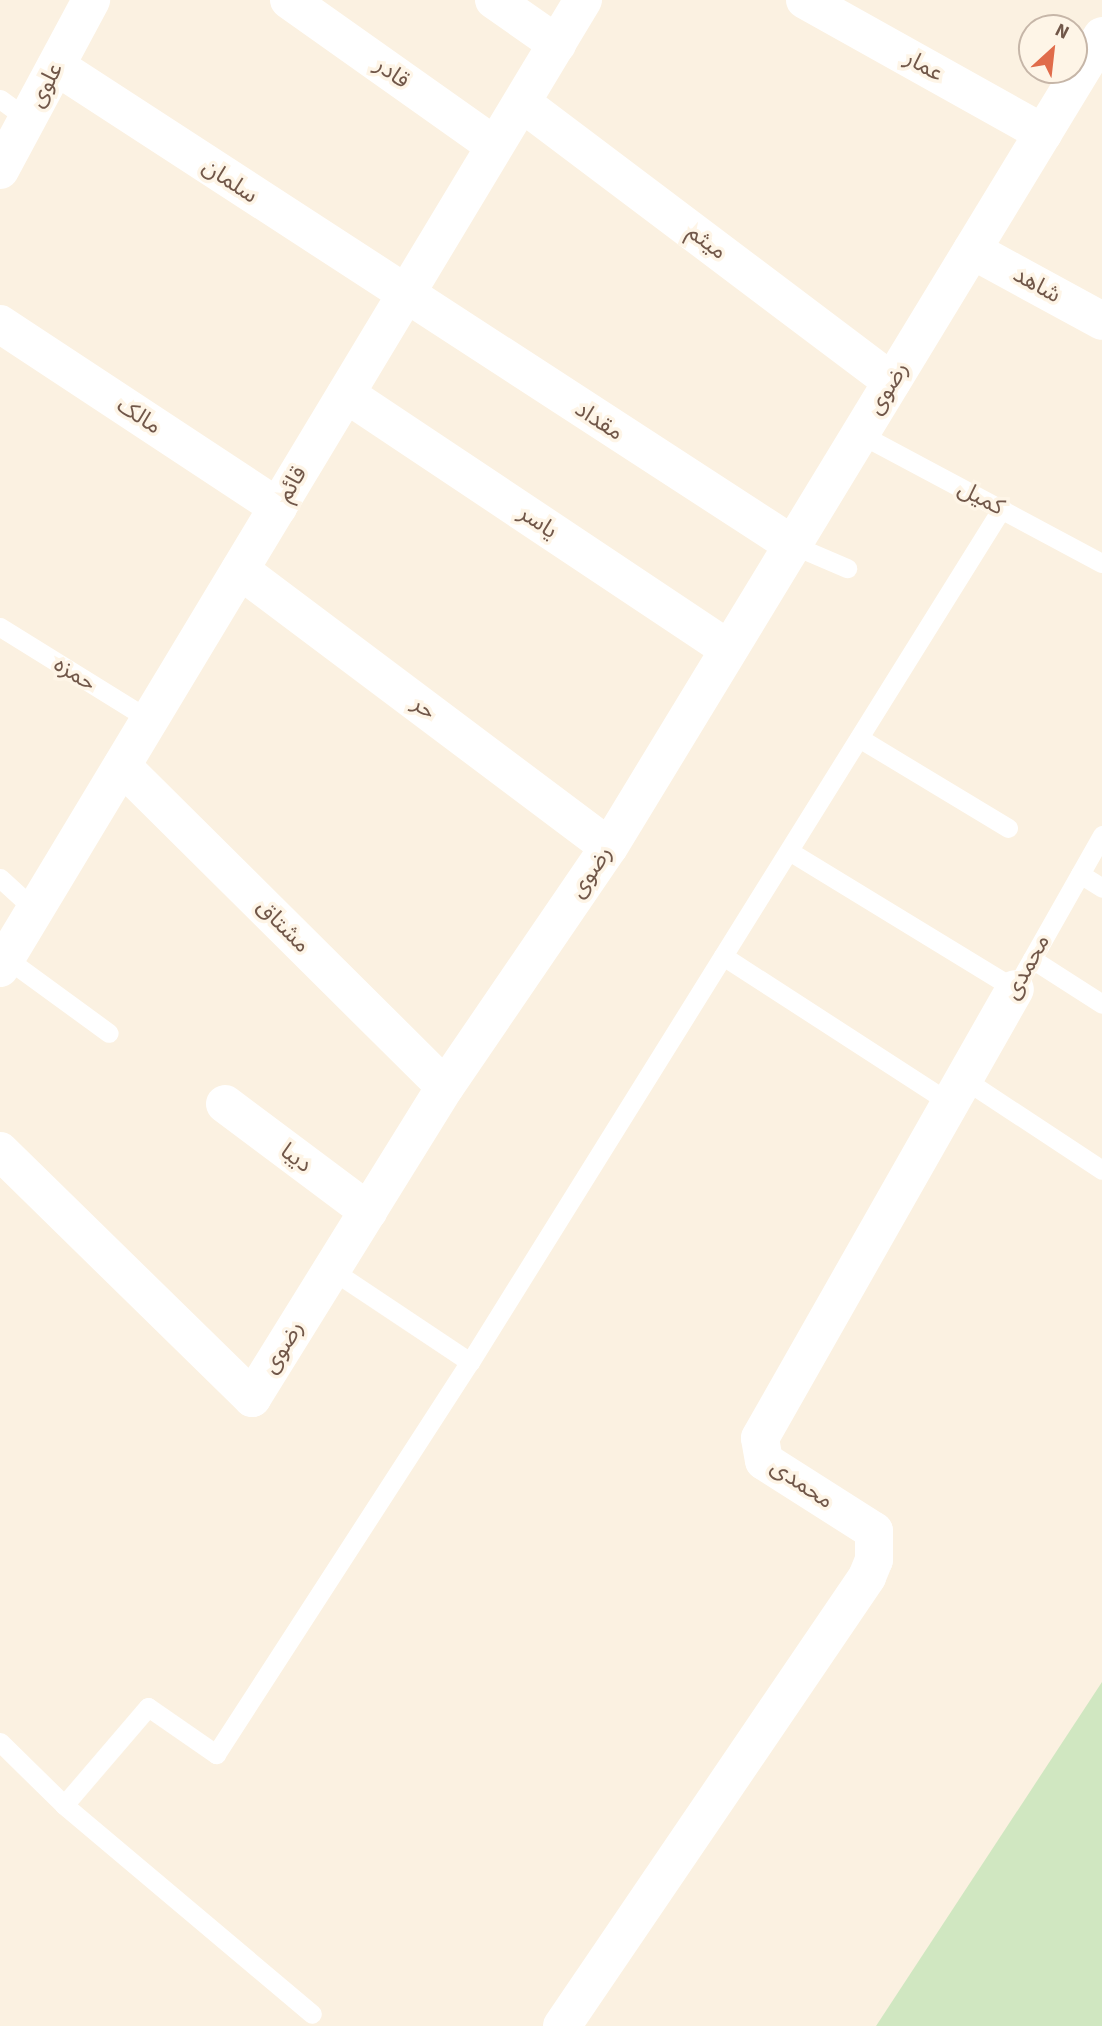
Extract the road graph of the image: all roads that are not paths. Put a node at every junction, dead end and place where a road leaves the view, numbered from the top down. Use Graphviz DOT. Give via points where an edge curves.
graph roads {
  1 [pos="91,0"];
  2 [pos="289,0"];
  3 [pos="494,0"];
  4 [pos="583,0"];
  5 [pos="805,0"];
  6 [pos="1102,36"];
  7 [pos="557,44"];
  8 [pos="56,66"];
  9 [pos="522,103"];
  10 [pos="14,109"];
  11 [pos="1043,132"];
  12 [pos="495,146"];
  13 [pos="0,170"];
  14 [pos="972,250"];
  15 [pos="404,297"];
  16 [pos="1102,321"];
  17 [pos="0,324"];
  18 [pos="892,382"];
  19 [pos="346,394"];
  20 [pos="860,434"];
  21 [pos="278,507"];
  22 [pos="1002,508"];
  23 [pos="793,545"];
  24 [pos="1102,563"];
  25 [pos="846,568"];
  26 [pos="240,570"];
  27 [pos="0,627"];
  28 [pos="729,649"];
  29 [pos="150,720"];
  30 [pos="859,738"];
  31 [pos="122,766"];
  32 [pos="1008,828"];
  33 [pos="1102,835"];
  34 [pos="609,847"];
  35 [pos="789,851"];
  36 [pos="1080,874"];
  37 [pos="0,877"];
  38 [pos="1102,888"];
  39 [pos="35,910"];
  40 [pos="723,956"];
  41 [pos="3,963"];
  42 [pos="1023,974"];
  43 [pos="1102,1004"];
  44 [pos="109,1033"];
  45 [pos="445,1087"];
  46 [pos="957,1091"];
  47 [pos="225,1104"];
  48 [pos="0,1151"];
  49 [pos="1102,1170"];
  50 [pos="368,1211"];
  51 [pos="332,1270"];
  52 [pos="470,1362"];
  53 [pos="0,1742"];
  54 [pos="64,1805"];
  55 [pos="312,2014"];
  56 [pos="562,2026"];
  1 -- 8 [label="street, علوی"];
  2 -- 12 [label="street, قادر"];
  3 -- 7 [label="street"];
  4 -- 7 [label="street, قائم"];
  5 -- 11 [label="street, عمار"];
  6 -- 11 [label="street, رضوی"];
  7 -- 9 [label="street, قائم"];
  8 -- 10 [label="street, علوی"];
  8 -- 15 [label="street, سلمان"];
  9 -- 12 [label="street, قائم"];
  9 -- 18 [label="street, میثم"];
  10 -- 13 [label="street, علوی"];
  11 -- 14 [label="street, رضوی"];
  12 -- 15 [label="street, قائم"];
  14 -- 16 [label="street, شاهد"];
  14 -- 18 [label="street, رضوی"];
  15 -- 19 [label="street, قائم"];
  15 -- 23 [label="street, مقداد"];
  17 -- 21 [label="street, مالک"];
  18 -- 20 [label="street, رضوی"];
  19 -- 21 [label="street, قائم"];
  19 -- 28 [label="street, یاسر"];
  20 -- 22 [label="lane, کمیل"];
  20 -- 23 [label="street, رضوی"];
  21 -- 26 [label="street, قائم"];
  22 -- 24 [label="lane, کمیل"];
  22 -- 30 [label="lane"];
  23 -- 25 [label="lane"];
  23 -- 28 [label="street, رضوی"];
  26 -- 29 [label="street, قائم"];
  26 -- 34 [label="street, حر"];
  27 -- 29 [label="lane, حمزه"];
  28 -- 34 [label="street, رضوی"];
  29 -- 31 [label="street, قائم"];
  30 -- 32 [label="lane"];
  30 -- 35 [label="lane"];
  31 -- 39 [label="street, قائم"];
  31 -- 45 [label="street, مشتاق"];
  33 -- 36 [label="lane, محمدی"];
  34 -- 45 [label="street, رضوی"];
  35 -- 40 [label="lane"];
  35 -- 42 [label="lane"];
  36 -- 38 [label="lane"];
  36 -- 42 [label="lane, محمدی"];
  37 -- 39 [label="lane"];
  39 -- 41 [label="street, قائم"];
  40 -- 46 [label="lane"];
  40 -- 52 [label="lane"];
  41 -- 44 [label="lane"];
  42 -- 43 [label="lane"];
  42 -- 46 [label="street, محمدی"];
  45 -- 50 [label="street, رضوی"];
  46 -- 49 [label="lane"];
  46 -- 56 [label="street, محمدی" via="760,1438 764,1461 874,1531 874,1560 867,1577"];
  47 -- 50 [label="street, دیبا"];
  48 -- 51 [label="street, رضوی" via="252,1398"];
  50 -- 51 [label="street, رضوی"];
  51 -- 52 [label="lane"];
  52 -- 54 [label="lane" via="216,1754 148,1707"];
  53 -- 54 [label="lane"];
  54 -- 55 [label="lane"];
}
